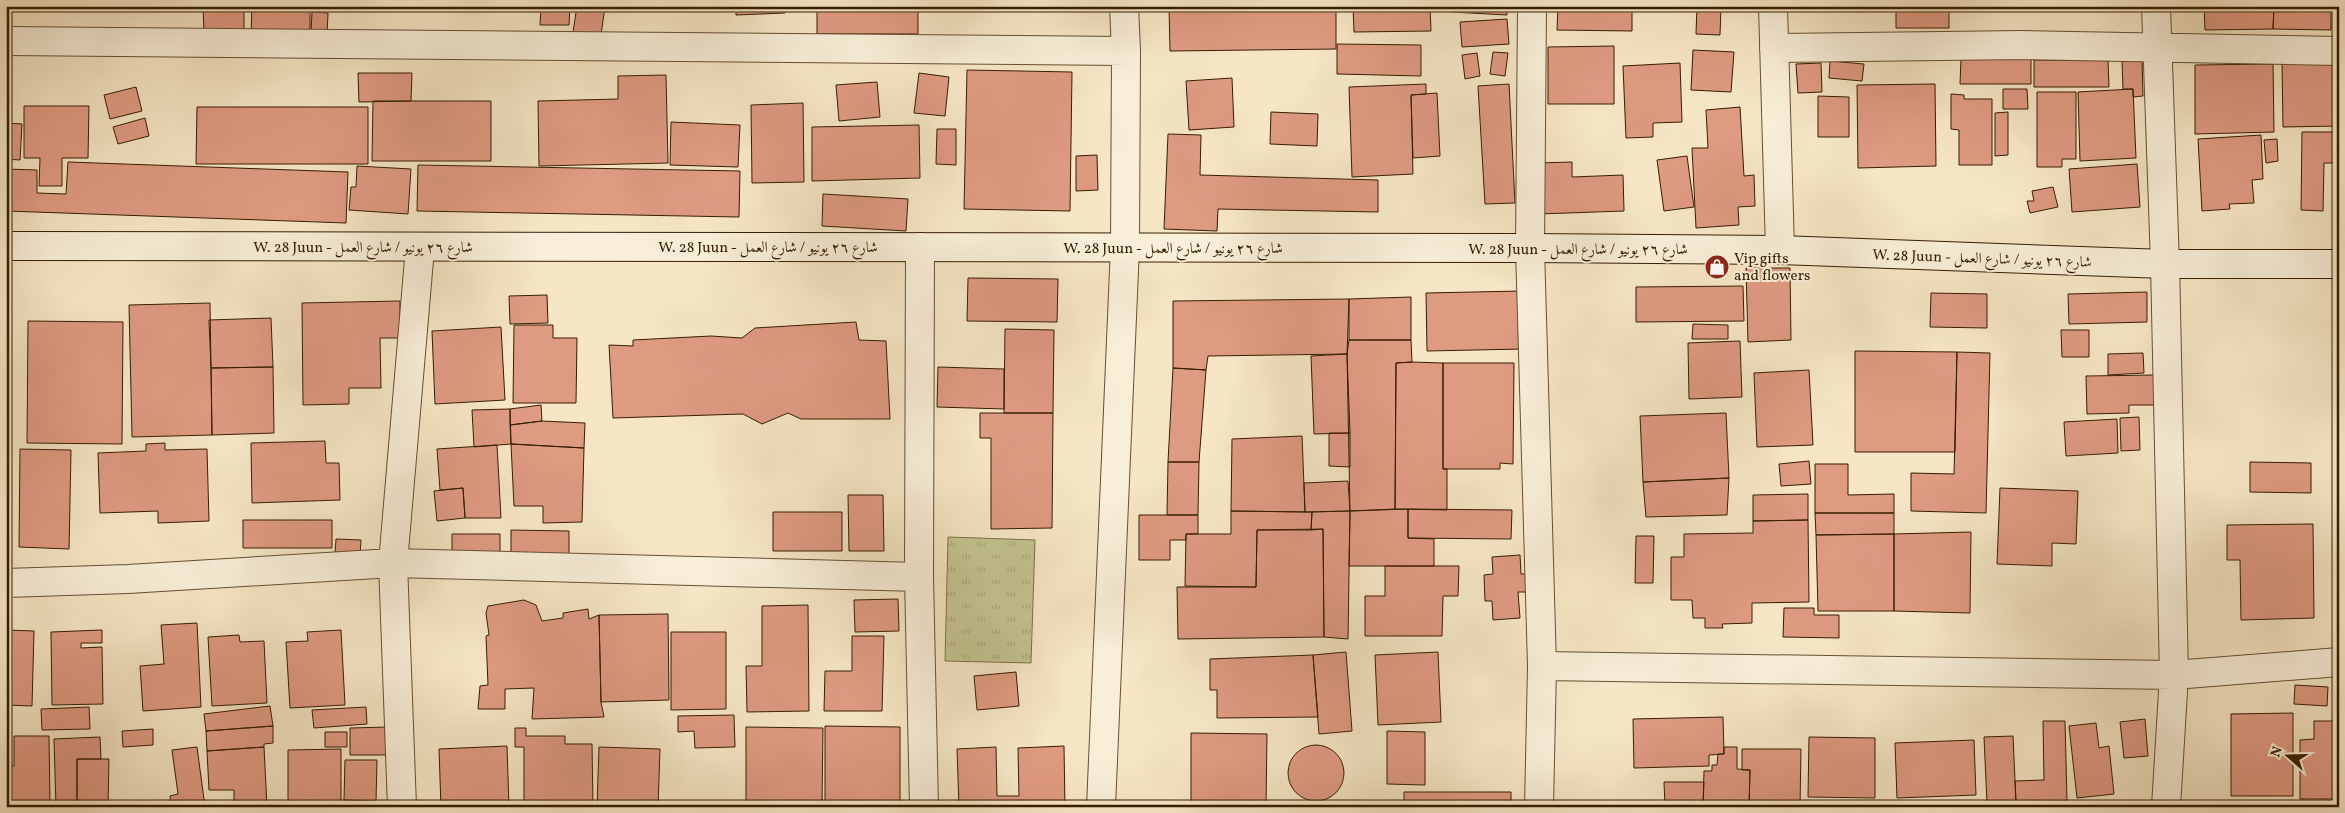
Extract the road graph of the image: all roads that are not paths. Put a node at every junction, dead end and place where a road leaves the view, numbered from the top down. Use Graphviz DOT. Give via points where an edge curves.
graph roads {
  1 [pos="1124,6"];
  2 [pos="1532,6"];
  3 [pos="1774,6"];
  4 [pos="2156,6"];
  5 [pos="6,41"];
  6 [pos="2157,47"];
  7 [pos="1774,48"];
  8 [pos="1126,51"];
  9 [pos="2339,51"];
  10 [pos="6,246"];
  11 [pos="920,247"];
  12 [pos="420,248"];
  13 [pos="1125,248"];
  14 [pos="1530,248"];
  15 [pos="1780,250"];
  16 [pos="2165,264"];
  17 [pos="2339,264"];
  18 [pos="392,563"];
  19 [pos="920,577"];
  20 [pos="6,583"];
  21 [pos="2339,662"];
  22 [pos="1542,666"];
  23 [pos="2174,675"];
  24 [pos="402,807"];
  25 [pos="924,807"];
  26 [pos="1101,807"];
  27 [pos="1539,807"];
  28 [pos="2166,807"];
  1 -- 8 [label="street"];
  2 -- 14 [label="street"];
  3 -- 7 [label="street"];
  4 -- 6 [label="street"];
  5 -- 8 [label="street"];
  6 -- 7 [label="street"];
  6 -- 9 [label="street"];
  6 -- 16 [label="street"];
  7 -- 15 [label="street"];
  8 -- 13 [label="street"];
  10 -- 12 [label="street, W. 28 Juun - شارع ٢٦ يونيو / شارع العمل"];
  11 -- 12 [label="street, W. 28 Juun - شارع ٢٦ يونيو / شارع العمل"];
  11 -- 13 [label="street, W. 28 Juun - شارع ٢٦ يونيو / شارع العمل"];
  11 -- 19 [label="street"];
  12 -- 18 [label="street"];
  13 -- 14 [label="street, W. 28 Juun - شارع ٢٦ يونيو / شارع العمل"];
  13 -- 26 [label="street"];
  14 -- 15 [label="street, W. 28 Juun - شارع ٢٦ يونيو / شارع العمل"];
  14 -- 22 [label="street"];
  15 -- 16 [label="street, W. 28 Juun - شارع ٢٦ يونيو / شارع العمل"];
  16 -- 17 [label="street, W. 28 Juun - شارع ٢٦ يونيو / شارع العمل"];
  16 -- 23 [label="street"];
  18 -- 19 [label="street"];
  18 -- 20 [label="street"];
  18 -- 24 [label="street"];
  19 -- 25 [label="street"];
  21 -- 23 [label="street"];
  22 -- 23 [label="street"];
  22 -- 27 [label="street"];
  23 -- 28 [label="street"];
}
